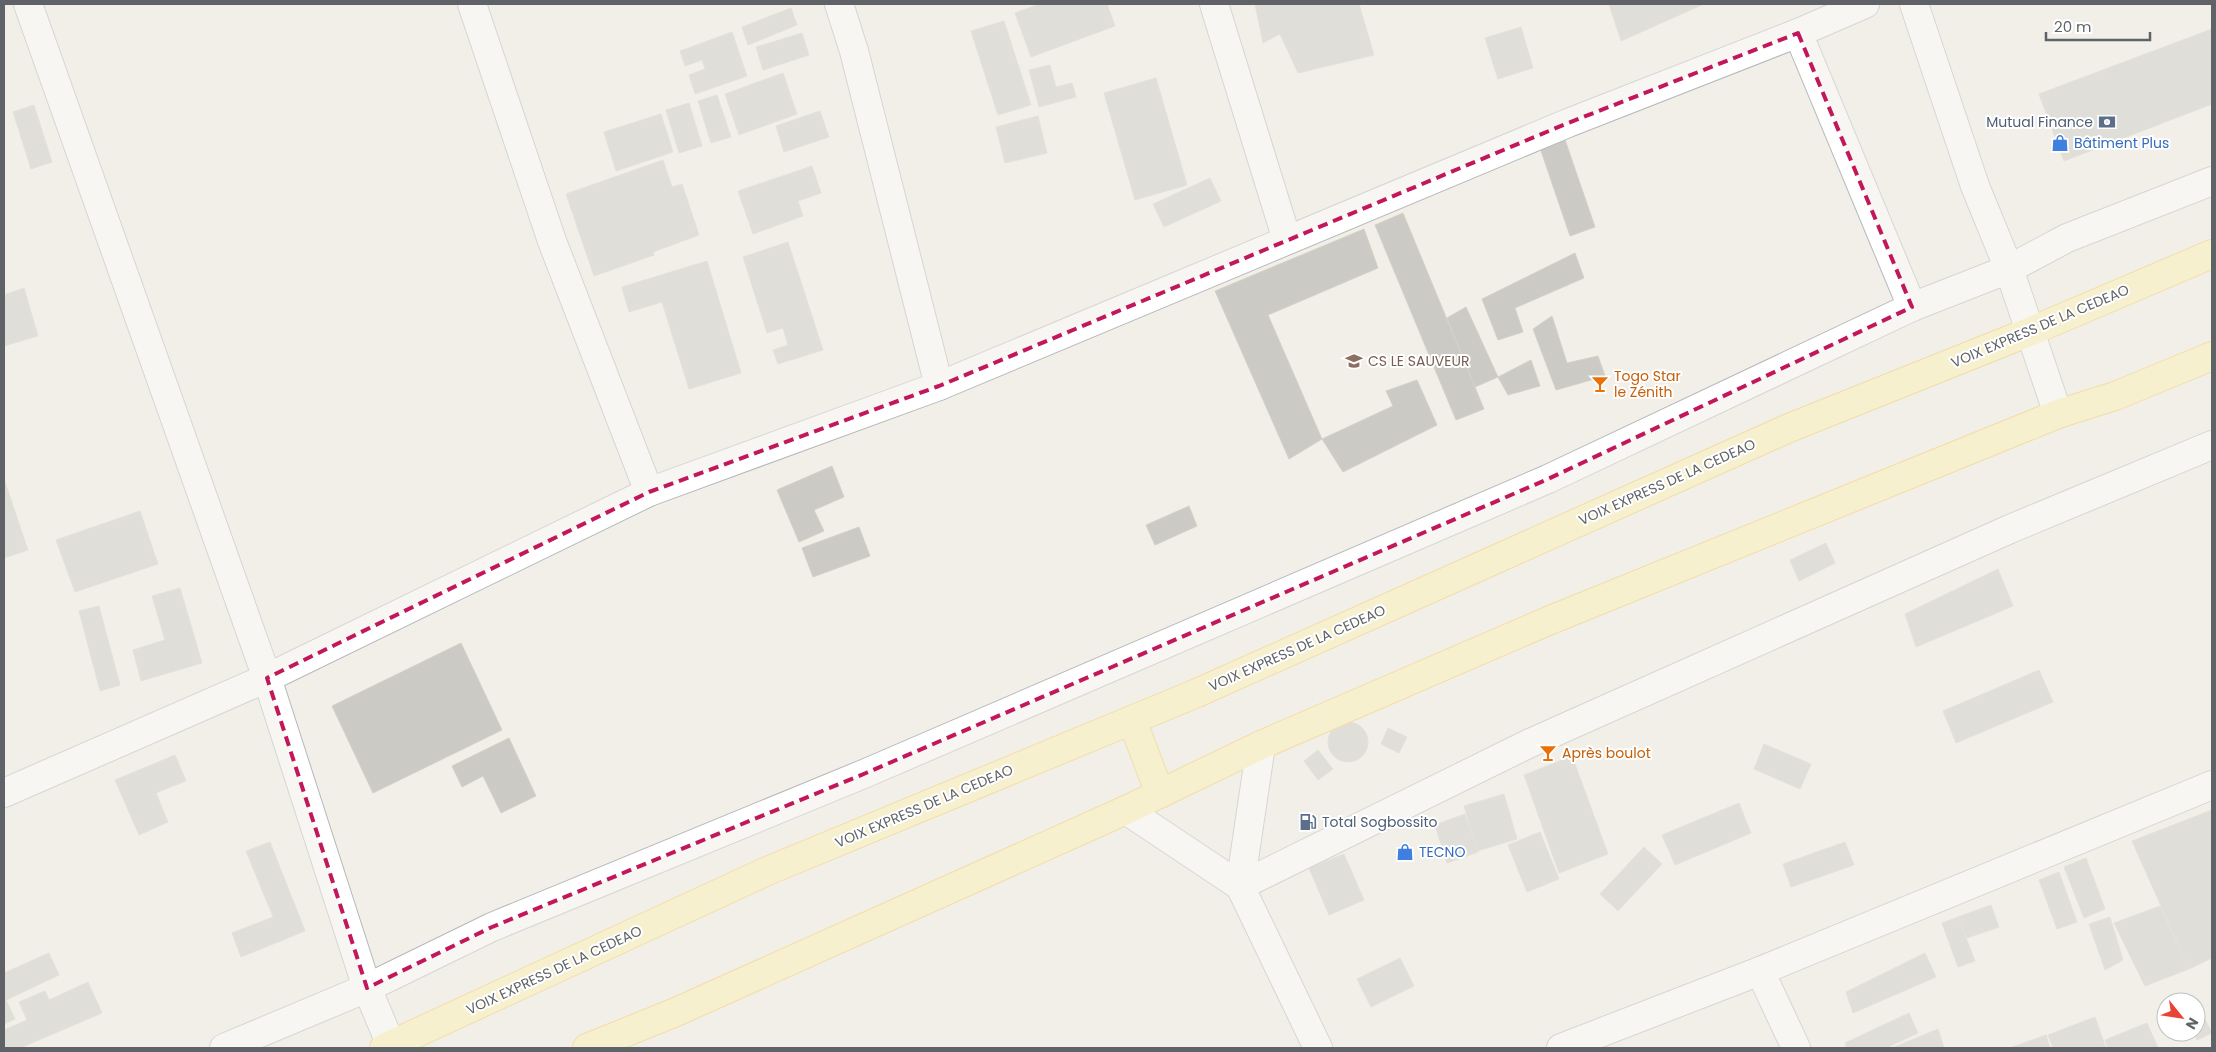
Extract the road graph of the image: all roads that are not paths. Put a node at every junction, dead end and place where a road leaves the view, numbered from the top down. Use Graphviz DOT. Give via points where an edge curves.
graph roads {
  1 [pos="28,4"];
  2 [pos="472,4"];
  3 [pos="839,4"];
  4 [pos="1214,4"];
  5 [pos="1866,4"];
  6 [pos="1914,4"];
  7 [pos="1798,33"];
  8 [pos="2212,181"];
  9 [pos="1287,240"];
  10 [pos="2212,254"];
  11 [pos="2009,268"];
  12 [pos="1912,307"];
  13 [pos="2029,332"];
  14 [pos="2212,356"];
  15 [pos="939,386"];
  16 [pos="2058,414"];
  17 [pos="2212,445"];
  18 [pos="649,492"];
  19 [pos="266,678"];
  20 [pos="1132,720"];
  21 [pos="1261,745"];
  22 [pos="2212,785"];
  23 [pos="4,793"];
  24 [pos="1160,794"];
  25 [pos="1126,810"];
  26 [pos="1240,886"];
  27 [pos="1760,971"];
  28 [pos="367,988"];
  29 [pos="388,1047"];
  30 [pos="224,1048"];
  31 [pos="588,1048"];
  32 [pos="1318,1048"];
  33 [pos="1561,1048"];
  34 [pos="1796,1048"];
  1 -- 19 [label="street"];
  2 -- 18 [label="street" via="552,241"];
  3 -- 15 [label="street"];
  4 -- 9 [label="street"];
  5 -- 7 [label="street"];
  6 -- 11 [label="street" via="1975,186"];
  7 -- 9 [label="street" via="1568,123"];
  7 -- 12 [label="street"];
  8 -- 11 [label="street" via="2067,238"];
  9 -- 15 [label="street"];
  10 -- 13 [label="main road, VOIX EXPRESS DE LA CEDEAO"];
  11 -- 12 [label="street"];
  11 -- 13 [label="street"];
  12 -- 28 [label="street" via="1548,479 866,773 492,927"];
  13 -- 16 [label="street"];
  13 -- 20 [label="main road, VOIX EXPRESS DE LA CEDEAO" via="1789,428"];
  14 -- 16 [label="main road" via="2115,396"];
  15 -- 18 [label="street"];
  16 -- 21 [label="main road" via="1548,621"];
  17 -- 26 [label="street" via="2010,529 1528,744"];
  18 -- 19 [label="street"];
  19 -- 23 [label="street"];
  19 -- 28 [label="street"];
  20 -- 24 [label="main road"];
  20 -- 29 [label="main road, VOIX EXPRESS DE LA CEDEAO" via="765,872"];
  21 -- 24 [label="main road"];
  21 -- 26 [label="street"];
  22 -- 27 [label="street"];
  24 -- 25 [label="main road"];
  25 -- 26 [label="street"];
  25 -- 31 [label="main road" via="676,1012"];
  26 -- 32 [label="street"];
  27 -- 33 [label="street"];
  27 -- 34 [label="street"];
  28 -- 29 [label="street"];
  28 -- 30 [label="street"];
}
